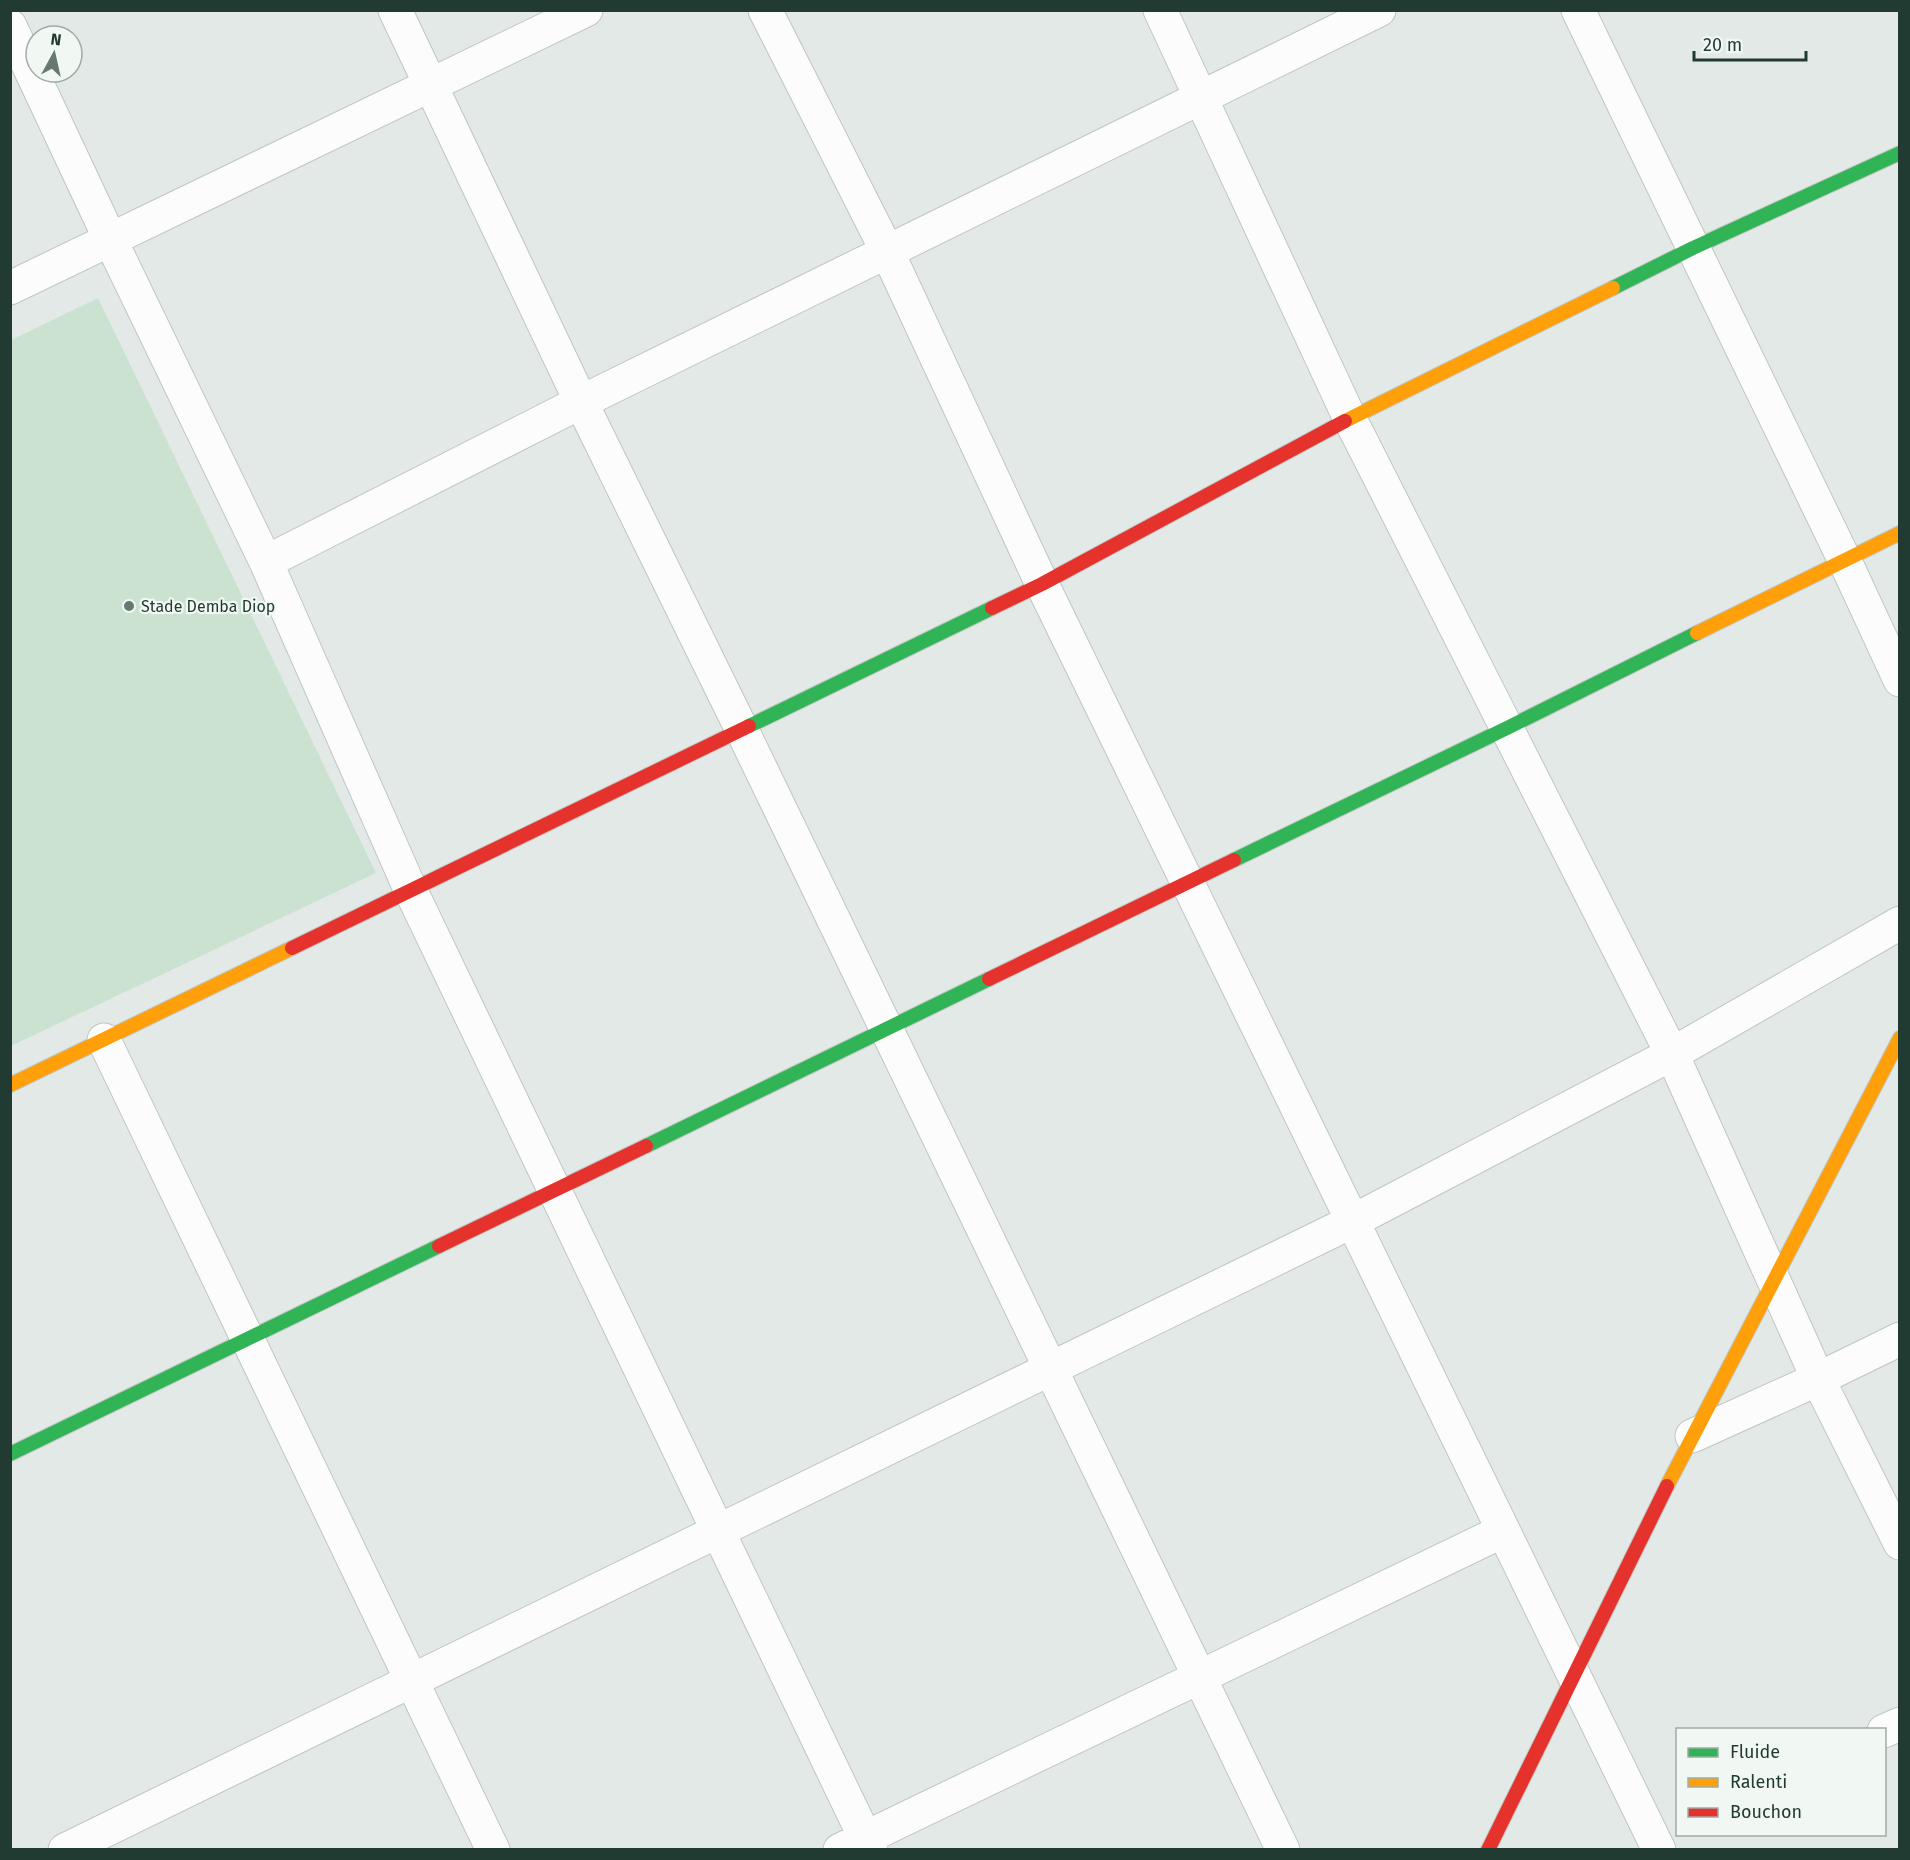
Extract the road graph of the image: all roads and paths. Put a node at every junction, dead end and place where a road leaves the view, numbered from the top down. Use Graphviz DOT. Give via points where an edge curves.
graph roads {
  1 [pos="395,10"];
  2 [pos="586,10"];
  3 [pos="765,10"];
  4 [pos="1160,10"];
  5 [pos="1379,10"];
  6 [pos="1578,10"];
  7 [pos="10,26"];
  8 [pos="431,85"];
  9 [pos="1202,98"];
  10 [pos="1899,153"];
  11 [pos="110,239"];
  12 [pos="1693,248"];
  13 [pos="887,251"];
  14 [pos="10,288"];
  15 [pos="581,402"];
  16 [pos="1350,419"];
  17 [pos="1899,533"];
  18 [pos="1844,559"];
  19 [pos="266,562"];
  20 [pos="1042,584"];
  21 [pos="1899,680"];
  22 [pos="1506,728"];
  23 [pos="742,730"];
  24 [pos="1187,884"];
  25 [pos="411,891"];
  26 [pos="1899,923"];
  27 [pos="886,1030"];
  28 [pos="1899,1038"];
  29 [pos="104,1040"];
  30 [pos="1672,1054"];
  31 [pos="10,1085"];
  32 [pos="554,1191"];
  33 [pos="1353,1221"];
  34 [pos="1774,1280"];
  35 [pos="1899,1339"];
  36 [pos="249,1340"];
  37 [pos="1051,1369"];
  38 [pos="1818,1379"];
  39 [pos="1692,1436"];
  40 [pos="10,1454"];
  41 [pos="718,1531"];
  42 [pos="1503,1531"];
  43 [pos="1899,1543"];
  44 [pos="1573,1674"];
  45 [pos="1200,1677"];
  46 [pos="413,1680"];
  47 [pos="1664,1841"];
  48 [pos="859,1845"];
  49 [pos="65,1850"];
  50 [pos="493,1850"];
  51 [pos="1283,1850"];
  52 [pos="1488,1850"];
  1 -- 8 [label="street"];
  2 -- 8 [label="street"];
  3 -- 13 [label="street"];
  4 -- 9 [label="street"];
  5 -- 9 [label="street"];
  6 -- 12 [label="street"];
  7 -- 11 [label="street"];
  8 -- 11 [label="street"];
  8 -- 15 [label="street"];
  9 -- 13 [label="street"];
  9 -- 16 [label="street"];
  10 -- 12 [label="street"];
  11 -- 14 [label="street"];
  11 -- 19 [label="street"];
  12 -- 16 [label="street"];
  12 -- 18 [label="street"];
  13 -- 15 [label="street"];
  13 -- 20 [label="street"];
  15 -- 19 [label="street"];
  15 -- 23 [label="street"];
  16 -- 20 [label="street"];
  16 -- 22 [label="street"];
  17 -- 18 [label="street"];
  18 -- 21 [label="street"];
  18 -- 22 [label="street"];
  19 -- 25 [label="street"];
  20 -- 23 [label="street"];
  20 -- 24 [label="street"];
  22 -- 24 [label="street"];
  22 -- 30 [label="street"];
  23 -- 25 [label="street"];
  23 -- 27 [label="street"];
  24 -- 27 [label="street"];
  24 -- 33 [label="street"];
  25 -- 29 [label="street"];
  25 -- 32 [label="street"];
  26 -- 30 [label="street"];
  27 -- 32 [label="street"];
  27 -- 37 [label="street"];
  28 -- 34 [label="street"];
  29 -- 31 [label="street"];
  29 -- 36 [label="street"];
  30 -- 33 [label="street"];
  30 -- 34 [label="street"];
  32 -- 36 [label="street"];
  32 -- 41 [label="street"];
  33 -- 37 [label="street"];
  33 -- 42 [label="street"];
  34 -- 38 [label="street"];
  34 -- 39 [label="street"];
  35 -- 38 [label="street"];
  36 -- 40 [label="street"];
  36 -- 46 [label="street"];
  37 -- 41 [label="street"];
  37 -- 45 [label="street"];
  38 -- 39 [label="street"];
  38 -- 43 [label="street"];
  39 -- 44 [label="street"];
  41 -- 46 [label="street"];
  41 -- 48 [label="street"];
  42 -- 44 [label="street"];
  42 -- 45 [label="street"];
  44 -- 47 [label="street"];
  44 -- 52 [label="street"];
  45 -- 48 [label="street"];
  45 -- 51 [label="street"];
  46 -- 49 [label="street"];
  46 -- 50 [label="street"];
}
